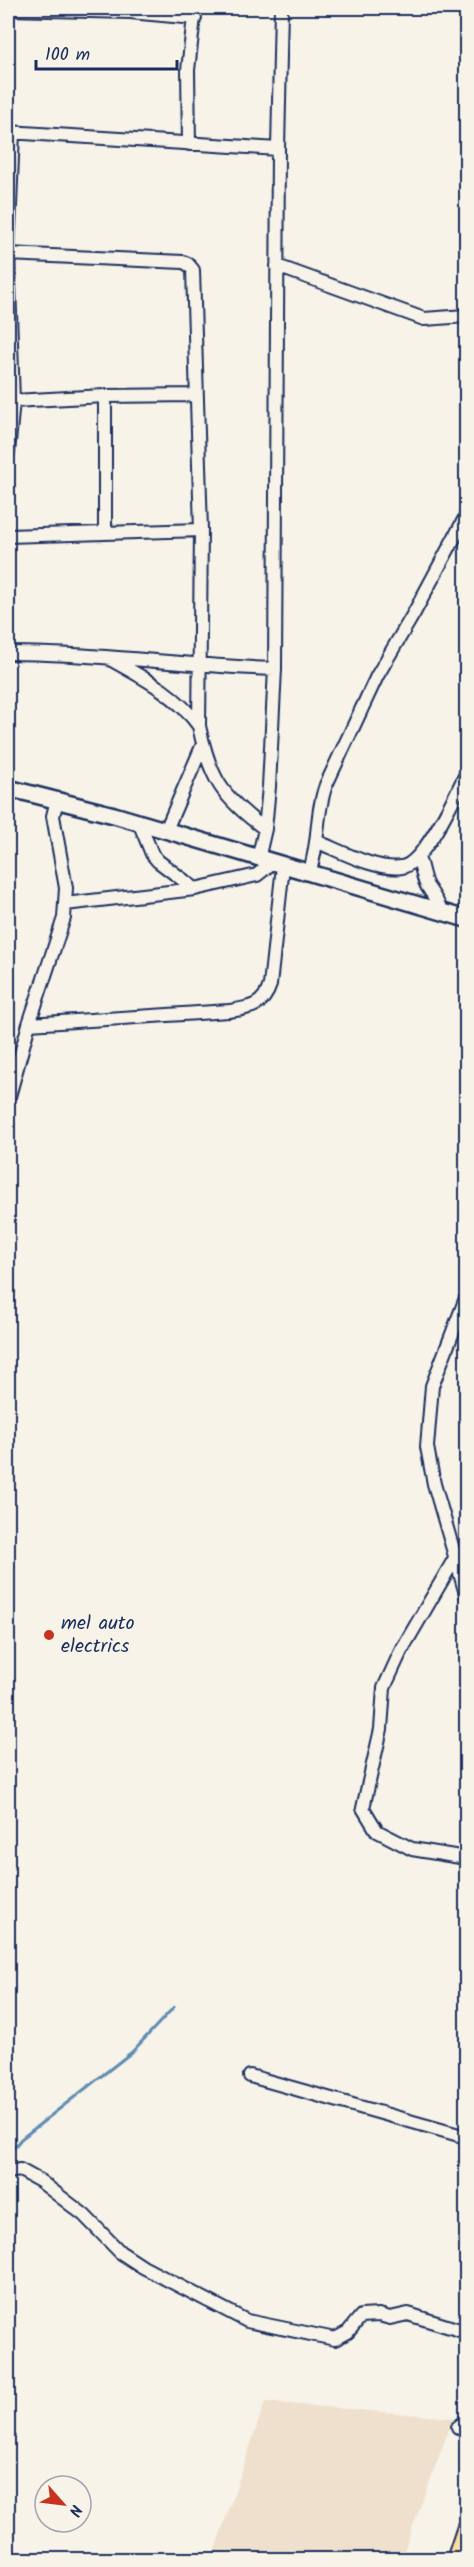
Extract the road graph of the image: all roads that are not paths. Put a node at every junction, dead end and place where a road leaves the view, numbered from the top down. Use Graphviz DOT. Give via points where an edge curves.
graph roads {
  1 [pos="281,8"];
  2 [pos="8,9"];
  3 [pos="87,9"];
  4 [pos="195,13"];
  5 [pos="10,132"];
  6 [pos="189,144"];
  7 [pos="278,149"];
  8 [pos="8,254"];
  9 [pos="277,266"];
  10 [pos="466,316"];
  11 [pos="197,395"];
  12 [pos="105,396"];
  13 [pos="13,401"];
  14 [pos="8,453"];
  15 [pos="466,516"];
  16 [pos="201,530"];
  17 [pos="105,531"];
  18 [pos="8,536"];
  19 [pos="8,653"];
  20 [pos="106,657"];
  21 [pos="200,666"];
  22 [pos="275,669"];
  23 [pos="199,726"];
  24 [pos="203,744"];
  25 [pos="466,774"];
  26 [pos="8,788"];
  27 [pos="57,800"];
  28 [pos="139,822"];
  29 [pos="265,829"];
  30 [pos="166,830"];
  31 [pos="318,842"];
  32 [pos="418,858"];
  33 [pos="271,862"];
  34 [pos="309,873"];
  35 [pos="195,889"];
  36 [pos="65,904"];
  37 [pos="442,912"];
  38 [pos="466,919"];
  39 [pos="29,1024"];
  40 [pos="8,1100"];
  41 [pos="466,1298"];
  42 [pos="455,1558"];
  43 [pos="466,1594"];
  44 [pos="466,1858"];
  45 [pos="250,2076"];
  46 [pos="466,2137"];
  47 [pos="8,2172"];
  48 [pos="466,2332"];
  49 [pos="466,2530"];
  50 [pos="456,2559"];
  1 -- 7 [label="street"];
  2 -- 3 [label="street"];
  3 -- 4 [label="street"];
  4 -- 6 [label="street" via="188,70"];
  5 -- 6 [label="street"];
  5 -- 8 [label="street"];
  6 -- 7 [label="street"];
  7 -- 9 [label="street"];
  8 -- 11 [label="street" via="190,265 194,273"];
  8 -- 13 [label="street"];
  9 -- 10 [label="street" via="424,319"];
  9 -- 22 [label="street"];
  11 -- 12 [label="street"];
  11 -- 16 [label="street"];
  12 -- 13 [label="street"];
  12 -- 17 [label="street"];
  13 -- 14 [label="street"];
  15 -- 31 [label="street" via="351,729 321,798"];
  16 -- 17 [label="street"];
  16 -- 21 [label="street"];
  17 -- 18 [label="street"];
  19 -- 20 [label="street"];
  20 -- 21 [label="street"];
  20 -- 23 [label="street" via="166,692"];
  21 -- 22 [label="street"];
  21 -- 23 [label="street"];
  22 -- 29 [label="street"];
  23 -- 24 [label="street"];
  24 -- 29 [label="street" via="218,785 236,808"];
  24 -- 30 [label="street"];
  25 -- 32 [label="street"];
  26 -- 27 [label="street"];
  27 -- 28 [label="street"];
  27 -- 36 [label="street" via="53,816 63,864"];
  28 -- 30 [label="street"];
  28 -- 35 [label="street" via="158,861"];
  29 -- 33 [label="street"];
  30 -- 33 [label="street"];
  31 -- 32 [label="street" via="384,866 400,868"];
  31 -- 34 [label="street"];
  32 -- 37 [label="street" via="426,885"];
  33 -- 34 [label="street"];
  33 -- 35 [label="street" via="257,874"];
  33 -- 39 [label="street" via="270,985 257,1005 229,1011"];
  34 -- 37 [label="street"];
  35 -- 36 [label="street"];
  36 -- 39 [label="street" via="61,932"];
  37 -- 38 [label="street"];
  39 -- 40 [label="street"];
  41 -- 42 [label="street" via="432,1386 428,1422 427,1447 434,1484"];
  42 -- 43 [label="street"];
  42 -- 44 [label="street" via="384,1688 381,1729 363,1808 377,1831 412,1849"];
  45 -- 46 [label="street"];
  47 -- 48 [label="street" via="20,2170 40,2181 84,2215 120,2252 143,2267 258,2325 335,2339 348,2332 361,2316 390,2318 408,2314"];
  49 -- 50 [label="main road"];
}
